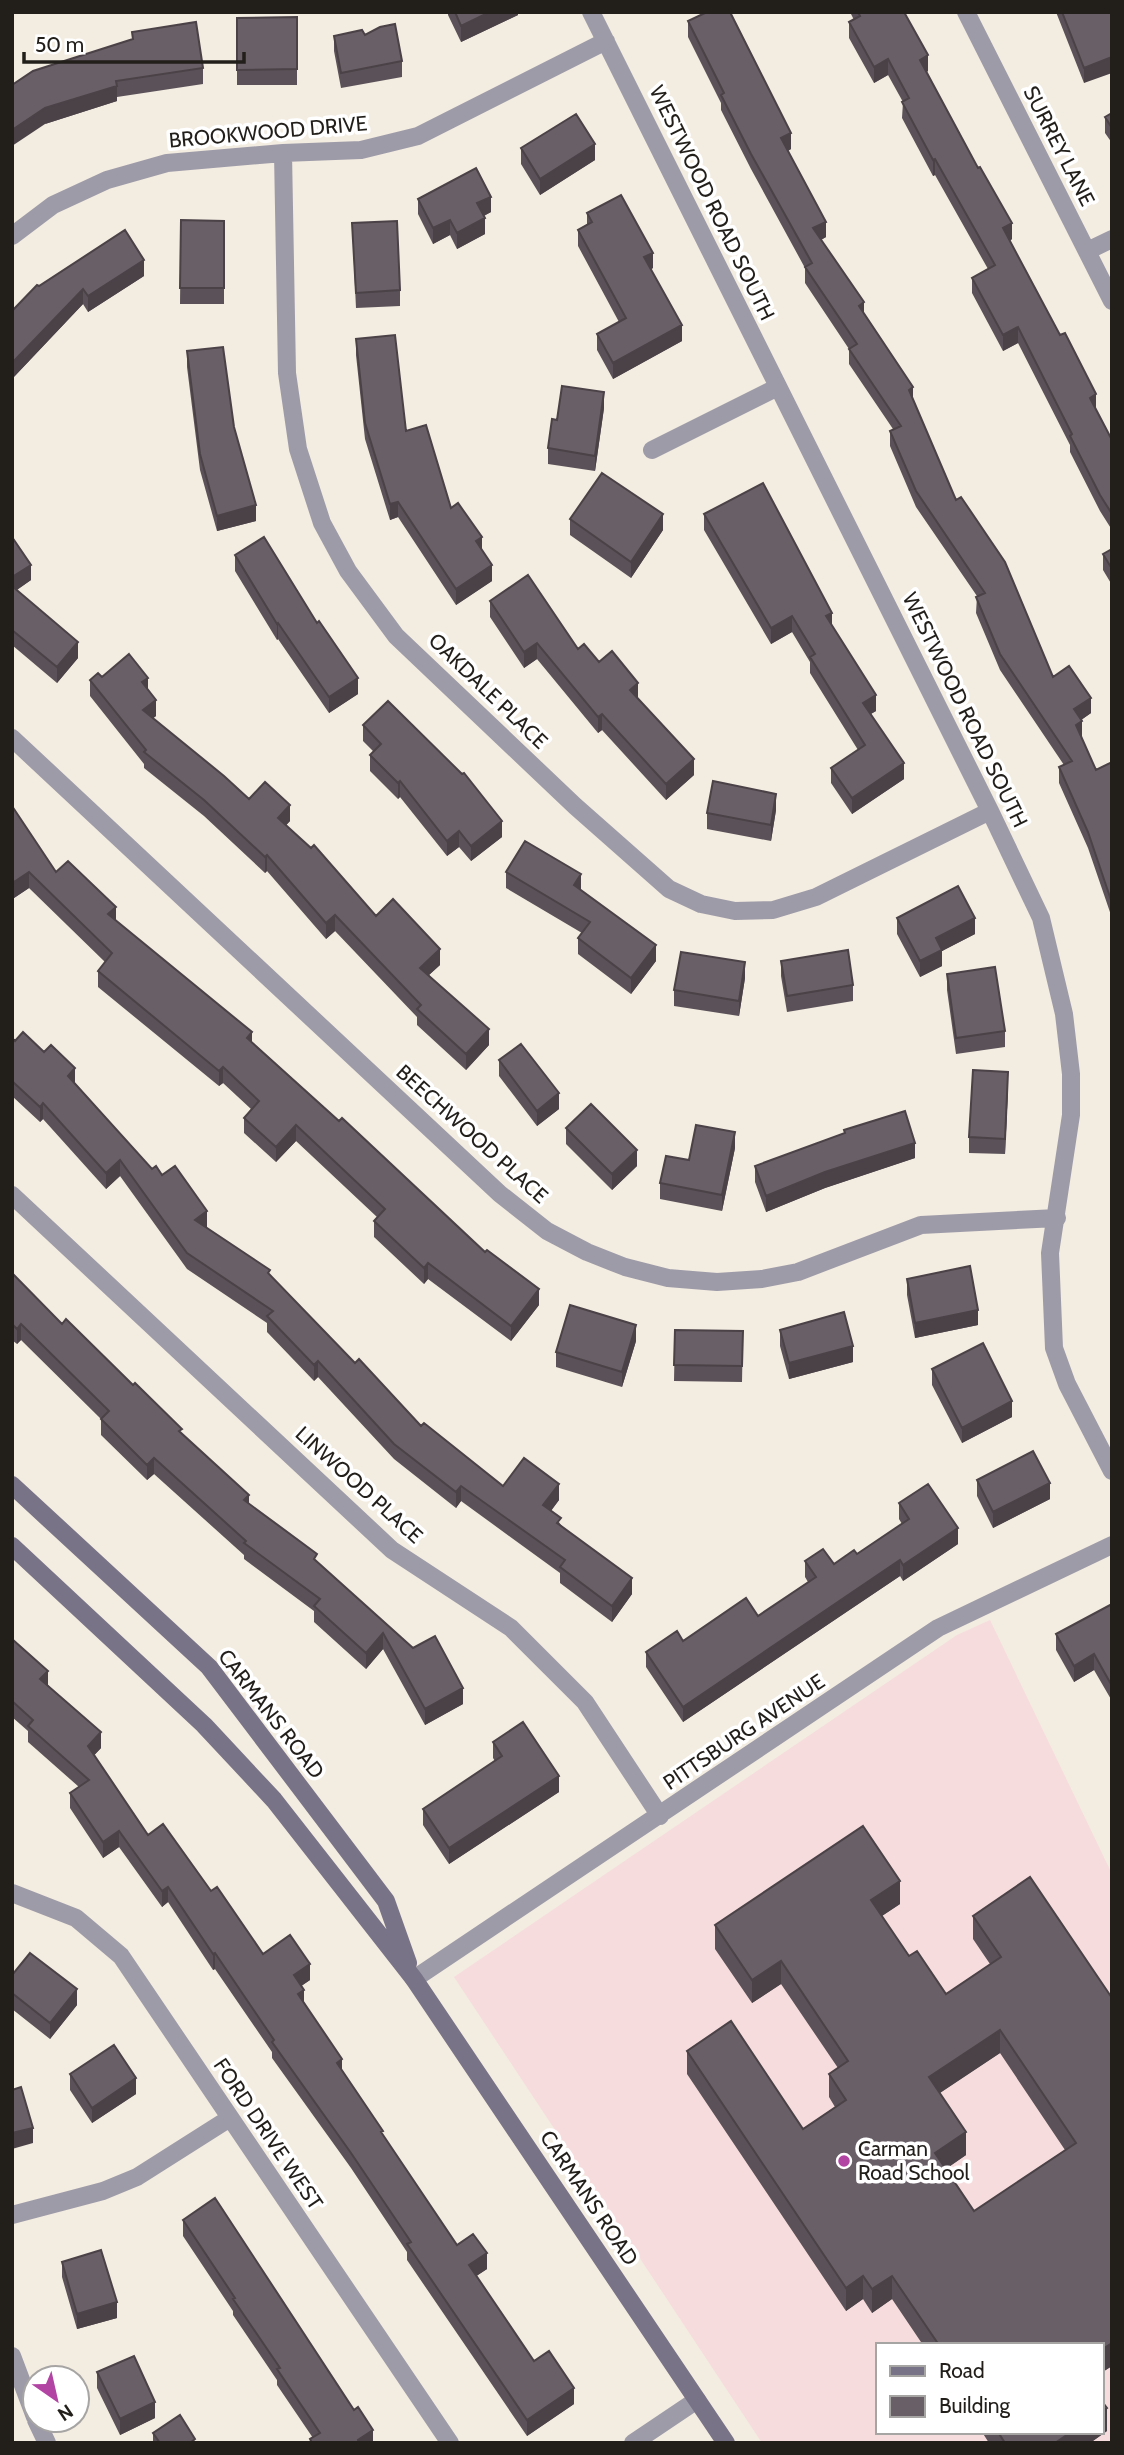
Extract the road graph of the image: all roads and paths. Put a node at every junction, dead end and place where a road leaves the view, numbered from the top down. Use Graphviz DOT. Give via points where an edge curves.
graph roads {
  1 [pos="592,12"];
  2 [pos="966,12"];
  3 [pos="606,41"];
  4 [pos="284,153"];
  5 [pos="12,236"];
  6 [pos="1112,239"];
  7 [pos="1087,251"];
  8 [pos="1112,301"];
  9 [pos="778,387"];
  10 [pos="652,450"];
  11 [pos="12,738"];
  12 [pos="990,811"];
  13 [pos="12,1195"];
  14 [pos="1057,1218"];
  15 [pos="1112,1471"];
  16 [pos="12,1485"];
  17 [pos="1112,1545"];
  18 [pos="12,1546"];
  19 [pos="660,1816"];
  20 [pos="12,1893"];
  21 [pos="415,1979"];
  22 [pos="230,2119"];
  23 [pos="12,2215"];
  24 [pos="12,2356"];
  25 [pos="21,2380"];
  26 [pos="697,2400"];
  27 [pos="450,2443"];
  28 [pos="633,2443"];
  29 [pos="726,2443"];
  1 -- 3 [label="street, WESTWOOD ROAD SOUTH"];
  2 -- 7 [label="street, SURREY LANE"];
  3 -- 4 [label="street, BROOKWOOD DRIVE" via="418,136 361,150"];
  3 -- 9 [label="street, WESTWOOD ROAD SOUTH"];
  4 -- 5 [label="street, BROOKWOOD DRIVE" via="167,163 107,180 53,205"];
  4 -- 12 [label="street, OAKDALE PLACE" via="287,373 298,449 322,523 348,571 396,636 575,806 669,889 701,904 735,911 773,910 816,897"];
  6 -- 7 [label="street"];
  7 -- 8 [label="street, SURREY LANE"];
  9 -- 10 [label="street"];
  9 -- 12 [label="street, WESTWOOD ROAD SOUTH"];
  11 -- 14 [label="street, BEECHWOOD PLACE" via="500,1194 547,1231 587,1252 668,1278 762,1279 798,1272 921,1225"];
  12 -- 14 [label="street, WESTWOOD ROAD SOUTH" via="1041,918 1063,1014 1071,1115"];
  13 -- 19 [label="street, LINWOOD PLACE" via="392,1550 511,1628 584,1702"];
  14 -- 15 [label="street, WESTWOOD ROAD SOUTH" via="1050,1253 1054,1348 1067,1384"];
  16 -- 21 [label="street, CARMANS ROAD" via="209,1667 386,1901"];
  17 -- 19 [label="street, PITTSBURG AVENUE" via="938,1628"];
  18 -- 21 [label="street, CARMANS ROAD" via="204,1725 274,1800"];
  19 -- 21 [label="street, PITTSBURG AVENUE"];
  20 -- 22 [label="street, FORD DRIVE WEST" via="76,1918 121,1956"];
  21 -- 26 [label="street, CARMANS ROAD"];
  22 -- 23 [label="street" via="137,2177 103,2191"];
  22 -- 27 [label="street, FORD DRIVE WEST"];
  24 -- 25 [label="street"];
  26 -- 28 [label="street"];
  26 -- 29 [label="street, CARMANS ROAD"];
}
